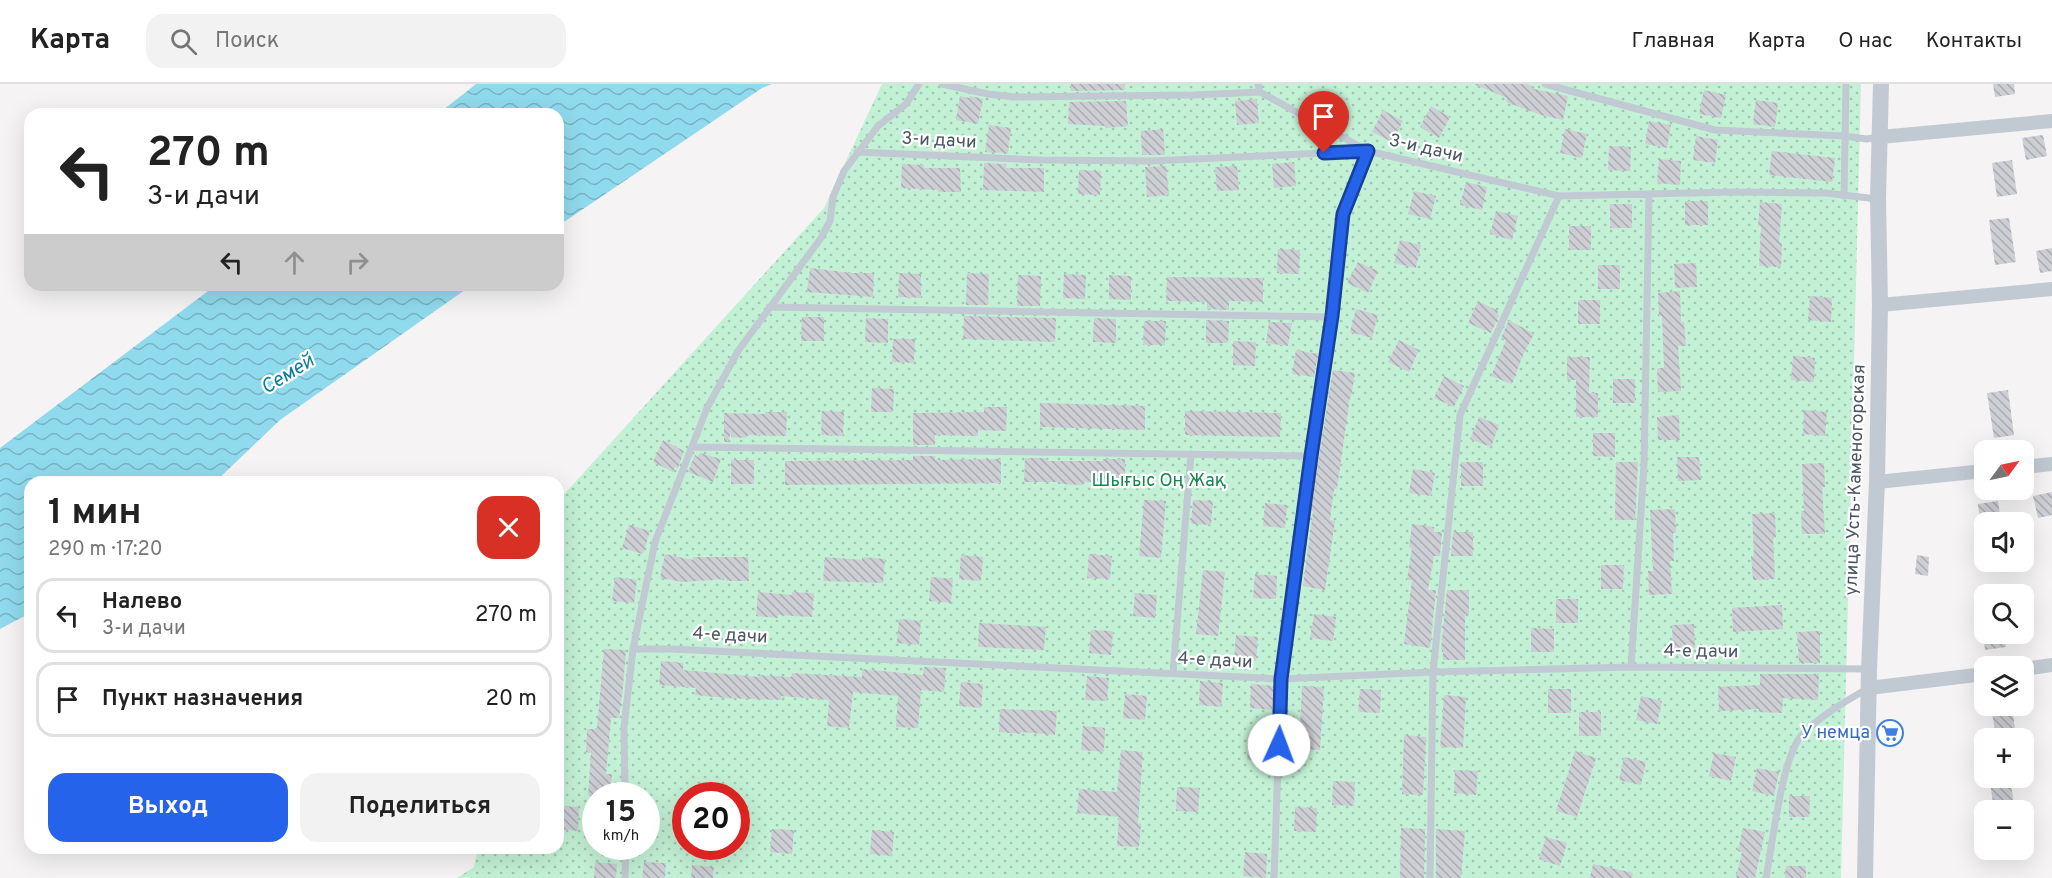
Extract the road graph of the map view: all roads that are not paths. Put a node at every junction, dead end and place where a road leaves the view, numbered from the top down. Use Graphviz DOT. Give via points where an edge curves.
graph roads {
  1 [pos="919,84"];
  2 [pos="942,84"];
  3 [pos="1545,84"];
  4 [pos="1846,84"];
  5 [pos="1881,84"];
  6 [pos="1259,88"];
  7 [pos="2052,121"];
  8 [pos="1844,136"];
  9 [pos="1880,137"];
  10 [pos="1368,151"];
  11 [pos="857,152"];
  12 [pos="1649,195"];
  13 [pos="1559,196"];
  14 [pos="1844,196"];
  15 [pos="1878,199"];
  16 [pos="2052,289"];
  17 [pos="1880,305"];
  18 [pos="769,307"];
  19 [pos="1332,316"];
  20 [pos="692,447"];
  21 [pos="1191,454"];
  22 [pos="1311,456"];
  23 [pos="2052,464"];
  24 [pos="2034,466"];
  25 [pos="1974,472"];
  26 [pos="1877,482"];
  27 [pos="633,649"];
  28 [pos="1631,667"];
  29 [pos="2050,668"];
  30 [pos="1869,669"];
  31 [pos="2034,669"];
  32 [pos="1433,672"];
  33 [pos="1173,673"];
  34 [pos="1974,675"];
  35 [pos="1281,679"];
  36 [pos="1869,688"];
  37 [pos="625,782"];
  38 [pos="626,860"];
  39 [pos="625,878"];
  40 [pos="1274,878"];
  41 [pos="1430,878"];
  42 [pos="1766,878"];
  43 [pos="1865,878"];
  1 -- 11 [label="lane" via="906,104 879,126"];
  2 -- 6 [label="lane" via="1014,97 1194,95"];
  3 -- 8 [label="lane" via="1715,130"];
  4 -- 8 [label="lane"];
  5 -- 9 [label="street, улица Усть-Каменогорская"];
  6 -- 10 [label="lane"];
  7 -- 9 [label="street"];
  8 -- 9 [label="lane"];
  8 -- 14 [label="lane"];
  9 -- 15 [label="street, улица Усть-Каменогорская"];
  10 -- 11 [label="lane, 3-и дачи" via="1150,161"];
  10 -- 13 [label="lane, 3-и дачи"];
  10 -- 19 [label="lane" via="1343,214"];
  11 -- 18 [label="lane" via="833,197 830,221 821,238"];
  12 -- 13 [label="lane, 3-и дачи"];
  12 -- 14 [label="lane, 3-и дачи" via="1733,192"];
  12 -- 28 [label="lane" via="1644,465"];
  13 -- 32 [label="lane" via="1460,415"];
  14 -- 15 [label="lane, 3-и дачи"];
  15 -- 17 [label="street, улица Усть-Каменогорская"];
  16 -- 17 [label="street"];
  17 -- 26 [label="street, улица Усть-Каменогорская"];
  18 -- 19 [label="lane"];
  18 -- 20 [label="lane" via="738,351 707,408"];
  19 -- 22 [label="lane"];
  20 -- 21 [label="lane"];
  20 -- 27 [label="lane" via="655,542"];
  21 -- 22 [label="lane"];
  21 -- 33 [label="lane"];
  22 -- 35 [label="lane"];
  23 -- 24 [label="street"];
  25 -- 26 [label="street"];
  26 -- 30 [label="street, улица Усть-Каменогорская"];
  27 -- 33 [label="lane, 4-е дачи"];
  27 -- 37 [label="lane" via="624,727"];
  28 -- 30 [label="lane, 4-е дачи"];
  28 -- 32 [label="lane, 4-е дачи"];
  29 -- 31 [label="street"];
  30 -- 36 [label="street, улица Усть-Каменогорская"];
  32 -- 35 [label="lane, 4-е дачи"];
  32 -- 41 [label="lane"];
  33 -- 35 [label="lane, 4-е дачи"];
  34 -- 36 [label="street"];
  35 -- 40 [label="lane"];
  36 -- 42 [label="lane" via="1835,708 1792,748"];
  36 -- 43 [label="street, улица Усть-Каменогорская"];
  38 -- 39 [label="lane"];
}
